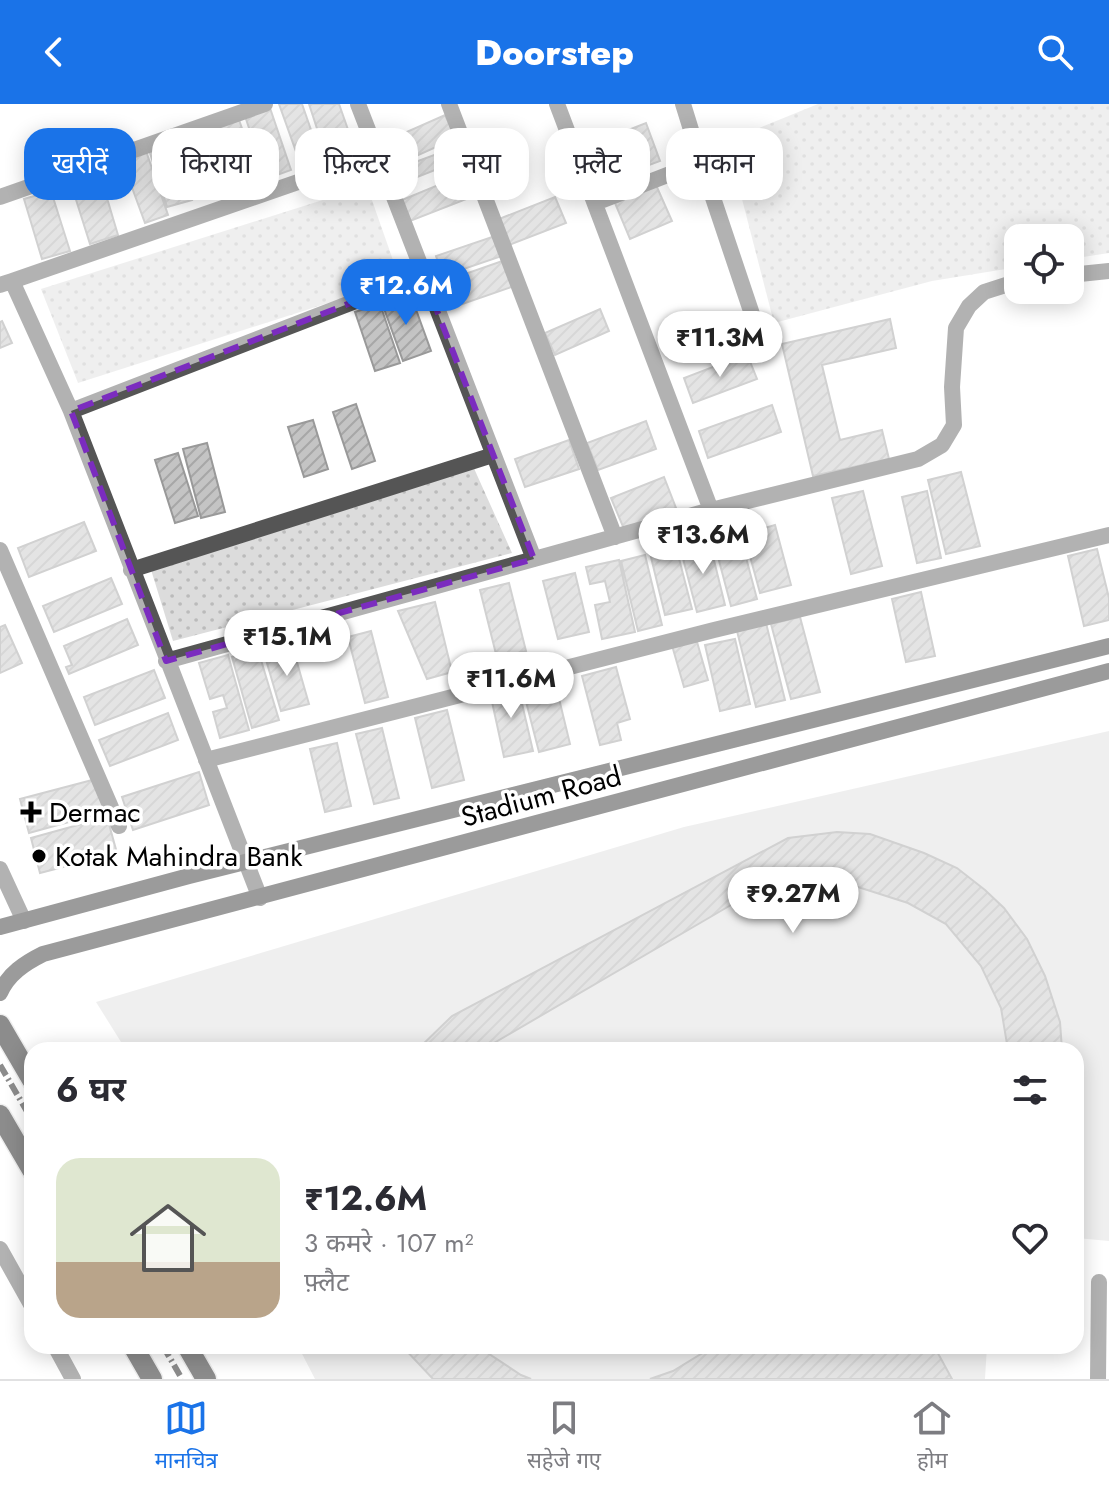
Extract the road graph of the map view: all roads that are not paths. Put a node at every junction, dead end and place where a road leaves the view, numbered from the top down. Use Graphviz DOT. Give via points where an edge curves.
graph roads {
  1 [pos="265,104"];
  2 [pos="358,104"];
  3 [pos="449,104"];
  4 [pos="557,104"];
  5 [pos="683,104"];
  6 [pos="366,128"];
  7 [pos="690,128"];
  8 [pos="666,176"];
  9 [pos="295,183"];
  10 [pos="0,197"];
  11 [pos="394,200"];
  12 [pos="714,200"];
  13 [pos="595,203"];
  14 [pos="1109,271"];
  15 [pos="1084,274"];
  16 [pos="423,275"];
  17 [pos="6,283"];
  18 [pos="1004,286"];
  19 [pos="758,332"];
  20 [pos="71,411"];
  21 [pos="493,455"];
  22 [pos="711,510"];
  23 [pos="1109,535"];
  24 [pos="615,537"];
  25 [pos="0,550"];
  26 [pos="534,559"];
  27 [pos="131,570"];
  28 [pos="1109,646"];
  29 [pos="166,661"];
  30 [pos="1109,671"];
  31 [pos="206,760"];
  32 [pos="119,826"];
  33 [pos="247,861"];
  34 [pos="0,869"];
  35 [pos="260,898"];
  36 [pos="24,921"];
  37 [pos="0,927"];
  38 [pos="0,993"];
  39 [pos="0,1025"];
  40 [pos="24,1066"];
  41 [pos="0,1115"];
  42 [pos="24,1156"];
  43 [pos="0,1249"];
  44 [pos="1099,1282"];
  45 [pos="24,1292"];
  46 [pos="59,1354"];
  47 [pos="138,1354"];
  48 [pos="192,1354"];
  49 [pos="1104,1362"];
  50 [pos="73,1379"];
  51 [pos="152,1379"];
  52 [pos="206,1379"];
  53 [pos="1098,1379"];
  1 -- 10 [label="street"];
  2 -- 6 [label="street"];
  3 -- 24 [label="street"];
  4 -- 13 [label="street"];
  5 -- 7 [label="street"];
  8 -- 13 [label="street"];
  9 -- 17 [label="street"];
  11 -- 16 [label="street"];
  12 -- 19 [label="street"];
  13 -- 22 [label="street"];
  14 -- 15 [label="street"];
  16 -- 20 [label="street"];
  16 -- 21 [label="street"];
  17 -- 20 [label="street"];
  18 -- 22 [label="street" via="984,292 956,328 954,425 942,445 918,459"];
  20 -- 27 [label="street"];
  21 -- 26 [label="street"];
  21 -- 27 [label="street"];
  22 -- 24 [label="street"];
  23 -- 31 [label="street"];
  24 -- 26 [label="street"];
  25 -- 32 [label="street"];
  26 -- 29 [label="street"];
  27 -- 29 [label="street"];
  28 -- 33 [label="street, Stadium Road"];
  29 -- 31 [label="street"];
  30 -- 35 [label="street, Stadium Road"];
  31 -- 33 [label="street"];
  33 -- 35 [label="street"];
  33 -- 36 [label="street, Stadium Road"];
  34 -- 36 [label="street"];
  35 -- 38 [label="street, Stadium Road" via="43,954 12,974"];
  36 -- 37 [label="street, Stadium Road"];
  39 -- 40 [label="main road"];
  41 -- 42 [label="main road"];
  43 -- 45 [label="street"];
  44 -- 49 [label="street"];
  46 -- 50 [label="street"];
  47 -- 51 [label="main road"];
  48 -- 52 [label="main road"];
  49 -- 53 [label="street"];
}
